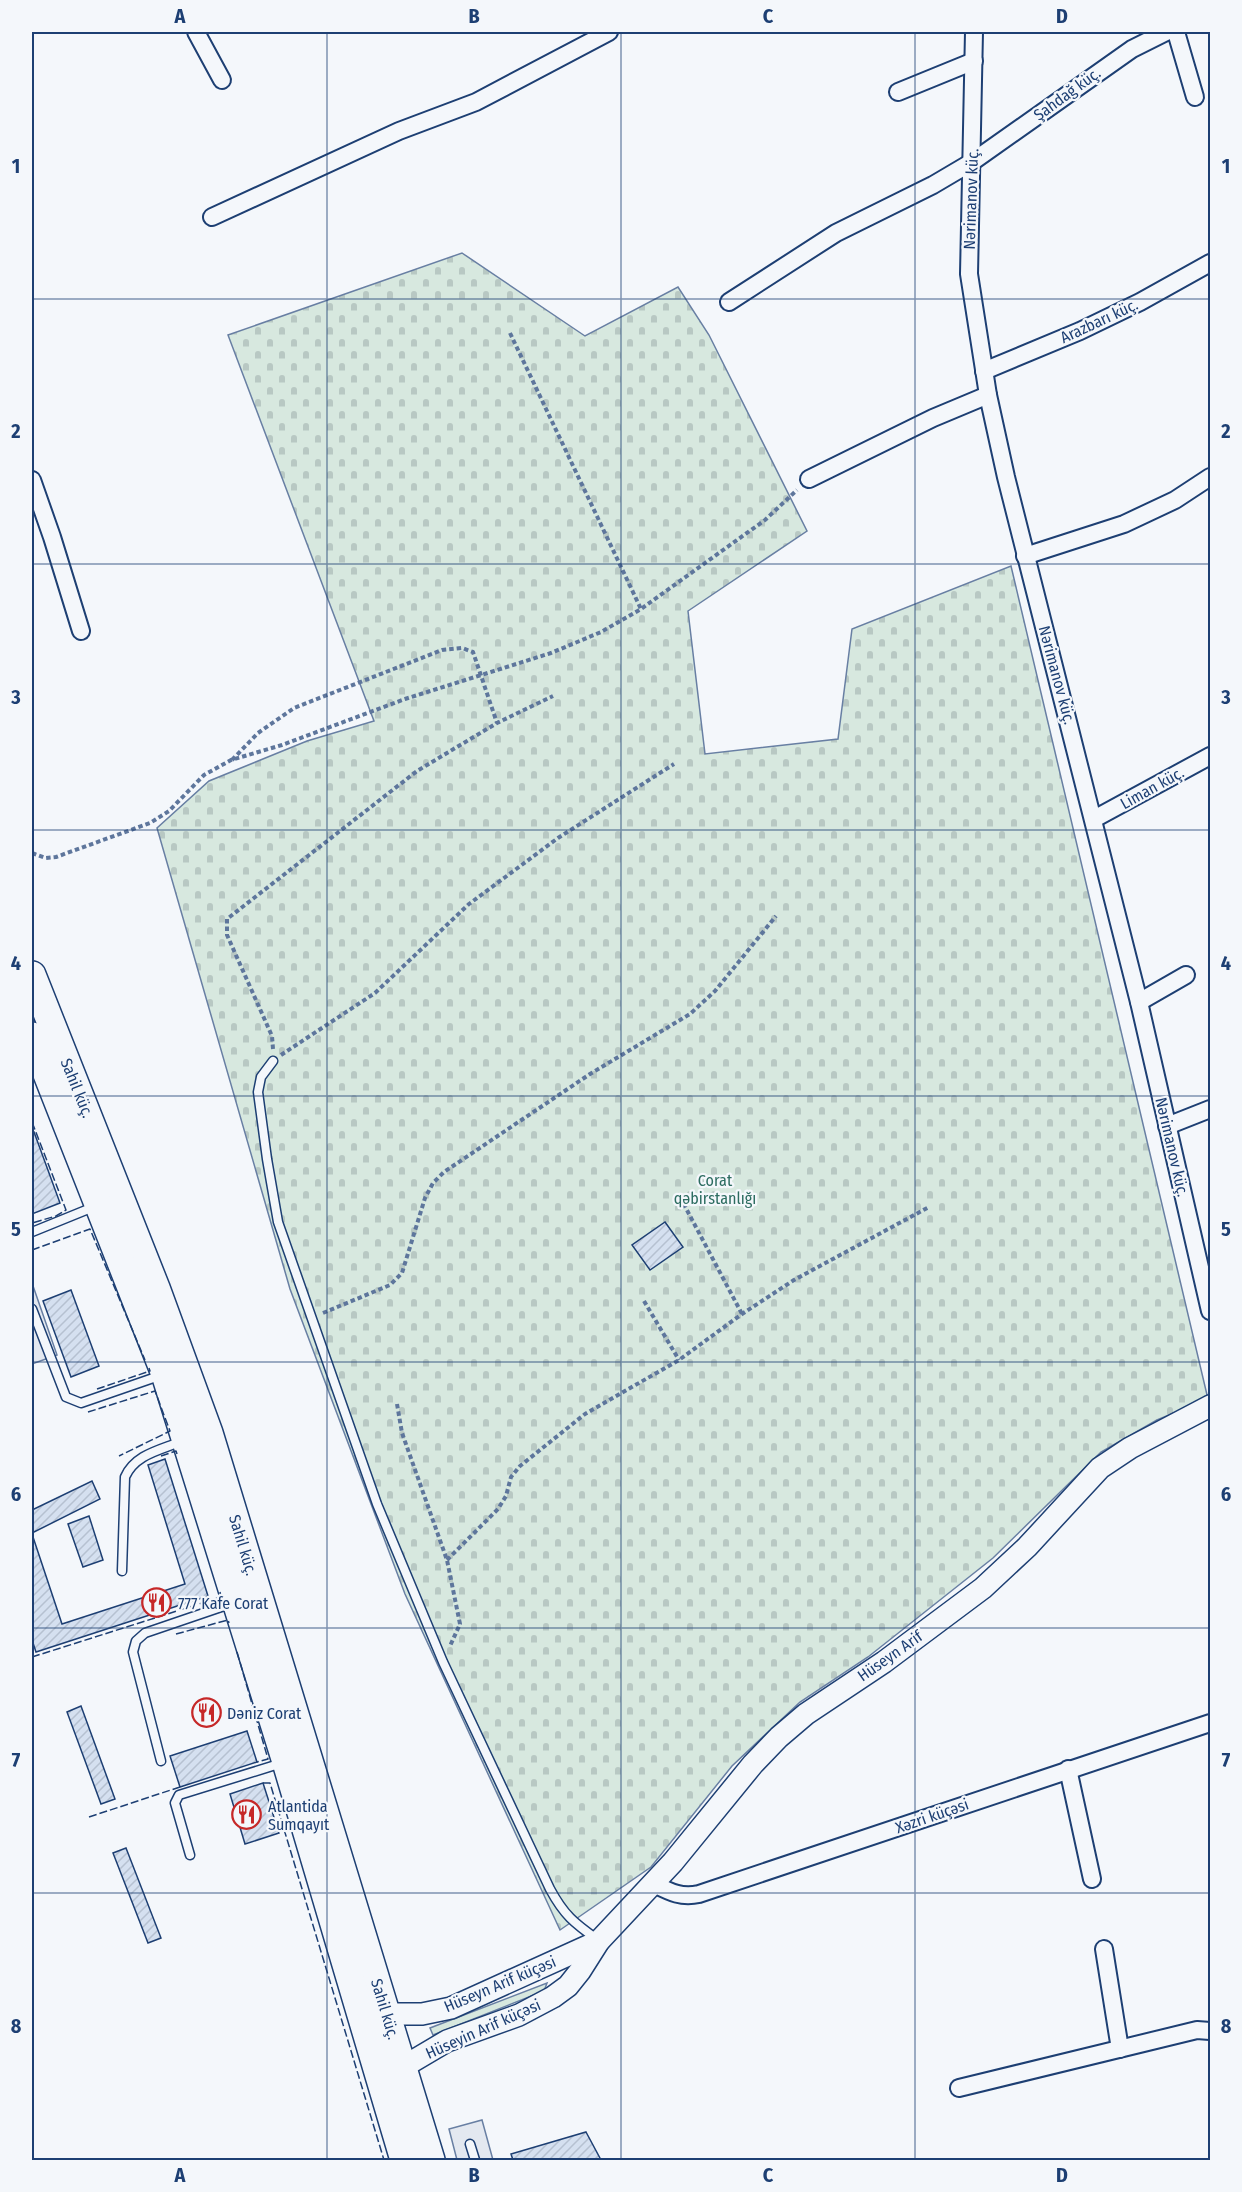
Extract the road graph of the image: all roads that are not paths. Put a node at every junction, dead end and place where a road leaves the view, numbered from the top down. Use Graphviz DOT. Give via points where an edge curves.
graph roads {
  1 [pos="196,32"];
  2 [pos="609,32"];
  3 [pos="974,32"];
  4 [pos="1166,32"];
  5 [pos="1176,32"];
  6 [pos="974,61"];
  7 [pos="222,80"];
  8 [pos="898,92"];
  9 [pos="1195,97"];
  10 [pos="972,162"];
  11 [pos="212,217"];
  12 [pos="1210,263"];
  13 [pos="729,302"];
  14 [pos="984,371"];
  15 [pos="988,395"];
  16 [pos="1210,477"];
  17 [pos="809,479"];
  18 [pos="32,480"];
  19 [pos="1025,556"];
  20 [pos="81,631"];
  21 [pos="1210,756"];
  22 [pos="1094,819"];
  23 [pos="32,975"];
  24 [pos="1186,975"];
  25 [pos="1139,1002"];
  26 [pos="32,1037"];
  27 [pos="273,1061"];
  28 [pos="1210,1109"];
  29 [pos="1167,1126"];
  30 [pos="100,1205"];
  31 [pos="32,1232"];
  32 [pos="32,1309"];
  33 [pos="1210,1311"];
  34 [pos="165,1374"];
  35 [pos="1210,1406"];
  36 [pos="186,1440"];
  37 [pos="122,1571"];
  38 [pos="236,1602"];
  39 [pos="1210,1722"];
  40 [pos="161,1761"];
  41 [pos="286,1762"];
  42 [pos="1068,1769"];
  43 [pos="190,1855"];
  44 [pos="1092,1879"];
  45 [pos="654,1884"];
  46 [pos="600,1941"];
  47 [pos="1104,1949"];
  48 [pos="375,2018"];
  49 [pos="1210,2031"];
  50 [pos="1119,2049"];
  51 [pos="391,2071"];
  52 [pos="958,2088"];
  53 [pos="470,2144"];
  54 [pos="404,2160"];
  55 [pos="431,2160"];
  56 [pos="475,2160"];
  1 -- 7 [label="street"];
  2 -- 11 [label="street" via="476,102 399,131"];
  3 -- 6 [label="street, Nərimanov küç."];
  4 -- 10 [label="street, Şahdağ küç." via="1131,48"];
  5 -- 9 [label="street"];
  6 -- 8 [label="street"];
  6 -- 10 [label="street, Nərimanov küç."];
  10 -- 13 [label="street, Şahdağ küç." via="836,233"];
  10 -- 14 [label="street, Nərimanov küç." via="969,274"];
  12 -- 14 [label="street, Arazbarı küç." via="1080,331"];
  14 -- 15 [label="street, Nərimanov küç."];
  15 -- 17 [label="street"];
  15 -- 19 [label="street, Nərimanov küç."];
  16 -- 19 [label="street" via="1124,524"];
  18 -- 20 [label="street"];
  19 -- 22 [label="street, Nərimanov küç."];
  21 -- 22 [label="street, Liman küç."];
  22 -- 25 [label="street, Nərimanov küç."];
  23 -- 48 [label="main road, Sahil küç." via="190,1377"];
  24 -- 25 [label="street"];
  25 -- 29 [label="street, Nərimanov küç."];
  26 -- 30 [label="main road, Sahil küç."];
  27 -- 46 [label="lane" via="261,1077 258,1092 278,1221 377,1504 443,1662 559,1906"];
  28 -- 29 [label="street"];
  29 -- 33 [label="street, Nərimanov küç."];
  30 -- 31 [label="lane"];
  30 -- 34 [label="main road, Sahil küç."];
  32 -- 34 [label="lane" via="70,1401 81,1403"];
  34 -- 36 [label="main road, Sahil küç."];
  35 -- 45 [label="street, Hüseyn Arif" via="1100,1468 983,1588 779,1737"];
  36 -- 37 [label="lane" via="130,1465 125,1476"];
  36 -- 38 [label="main road, Sahil küç."];
  38 -- 40 [label="lane" via="145,1633 136,1641 133,1652"];
  38 -- 41 [label="main road, Sahil küç."];
  39 -- 42 [label="street, Xəzri küçəsi"];
  41 -- 43 [label="lane" via="179,1795 175,1803"];
  41 -- 48 [label="main road, Sahil küç."];
  42 -- 44 [label="street"];
  42 -- 45 [label="street, Xəzri küçəsi" via="699,1894 677,1895"];
  45 -- 46 [label="street, Hüseyn Arif"];
  46 -- 48 [label="street, Hüseyn Arif küçəsi" via="452,2008"];
  46 -- 51 [label="street, Hüseyin Arif küçəsi" via="568,1986 553,1997 519,2015 433,2048"];
  47 -- 50 [label="street"];
  48 -- 51 [label="main road, Sahil küç."];
  49 -- 50 [label="street" via="1197,2030"];
  50 -- 52 [label="street"];
  51 -- 54 [label="main road, Sahil küç."];
  51 -- 55 [label="main road, Sahil küç."];
  53 -- 56 [label="lane"];
}
